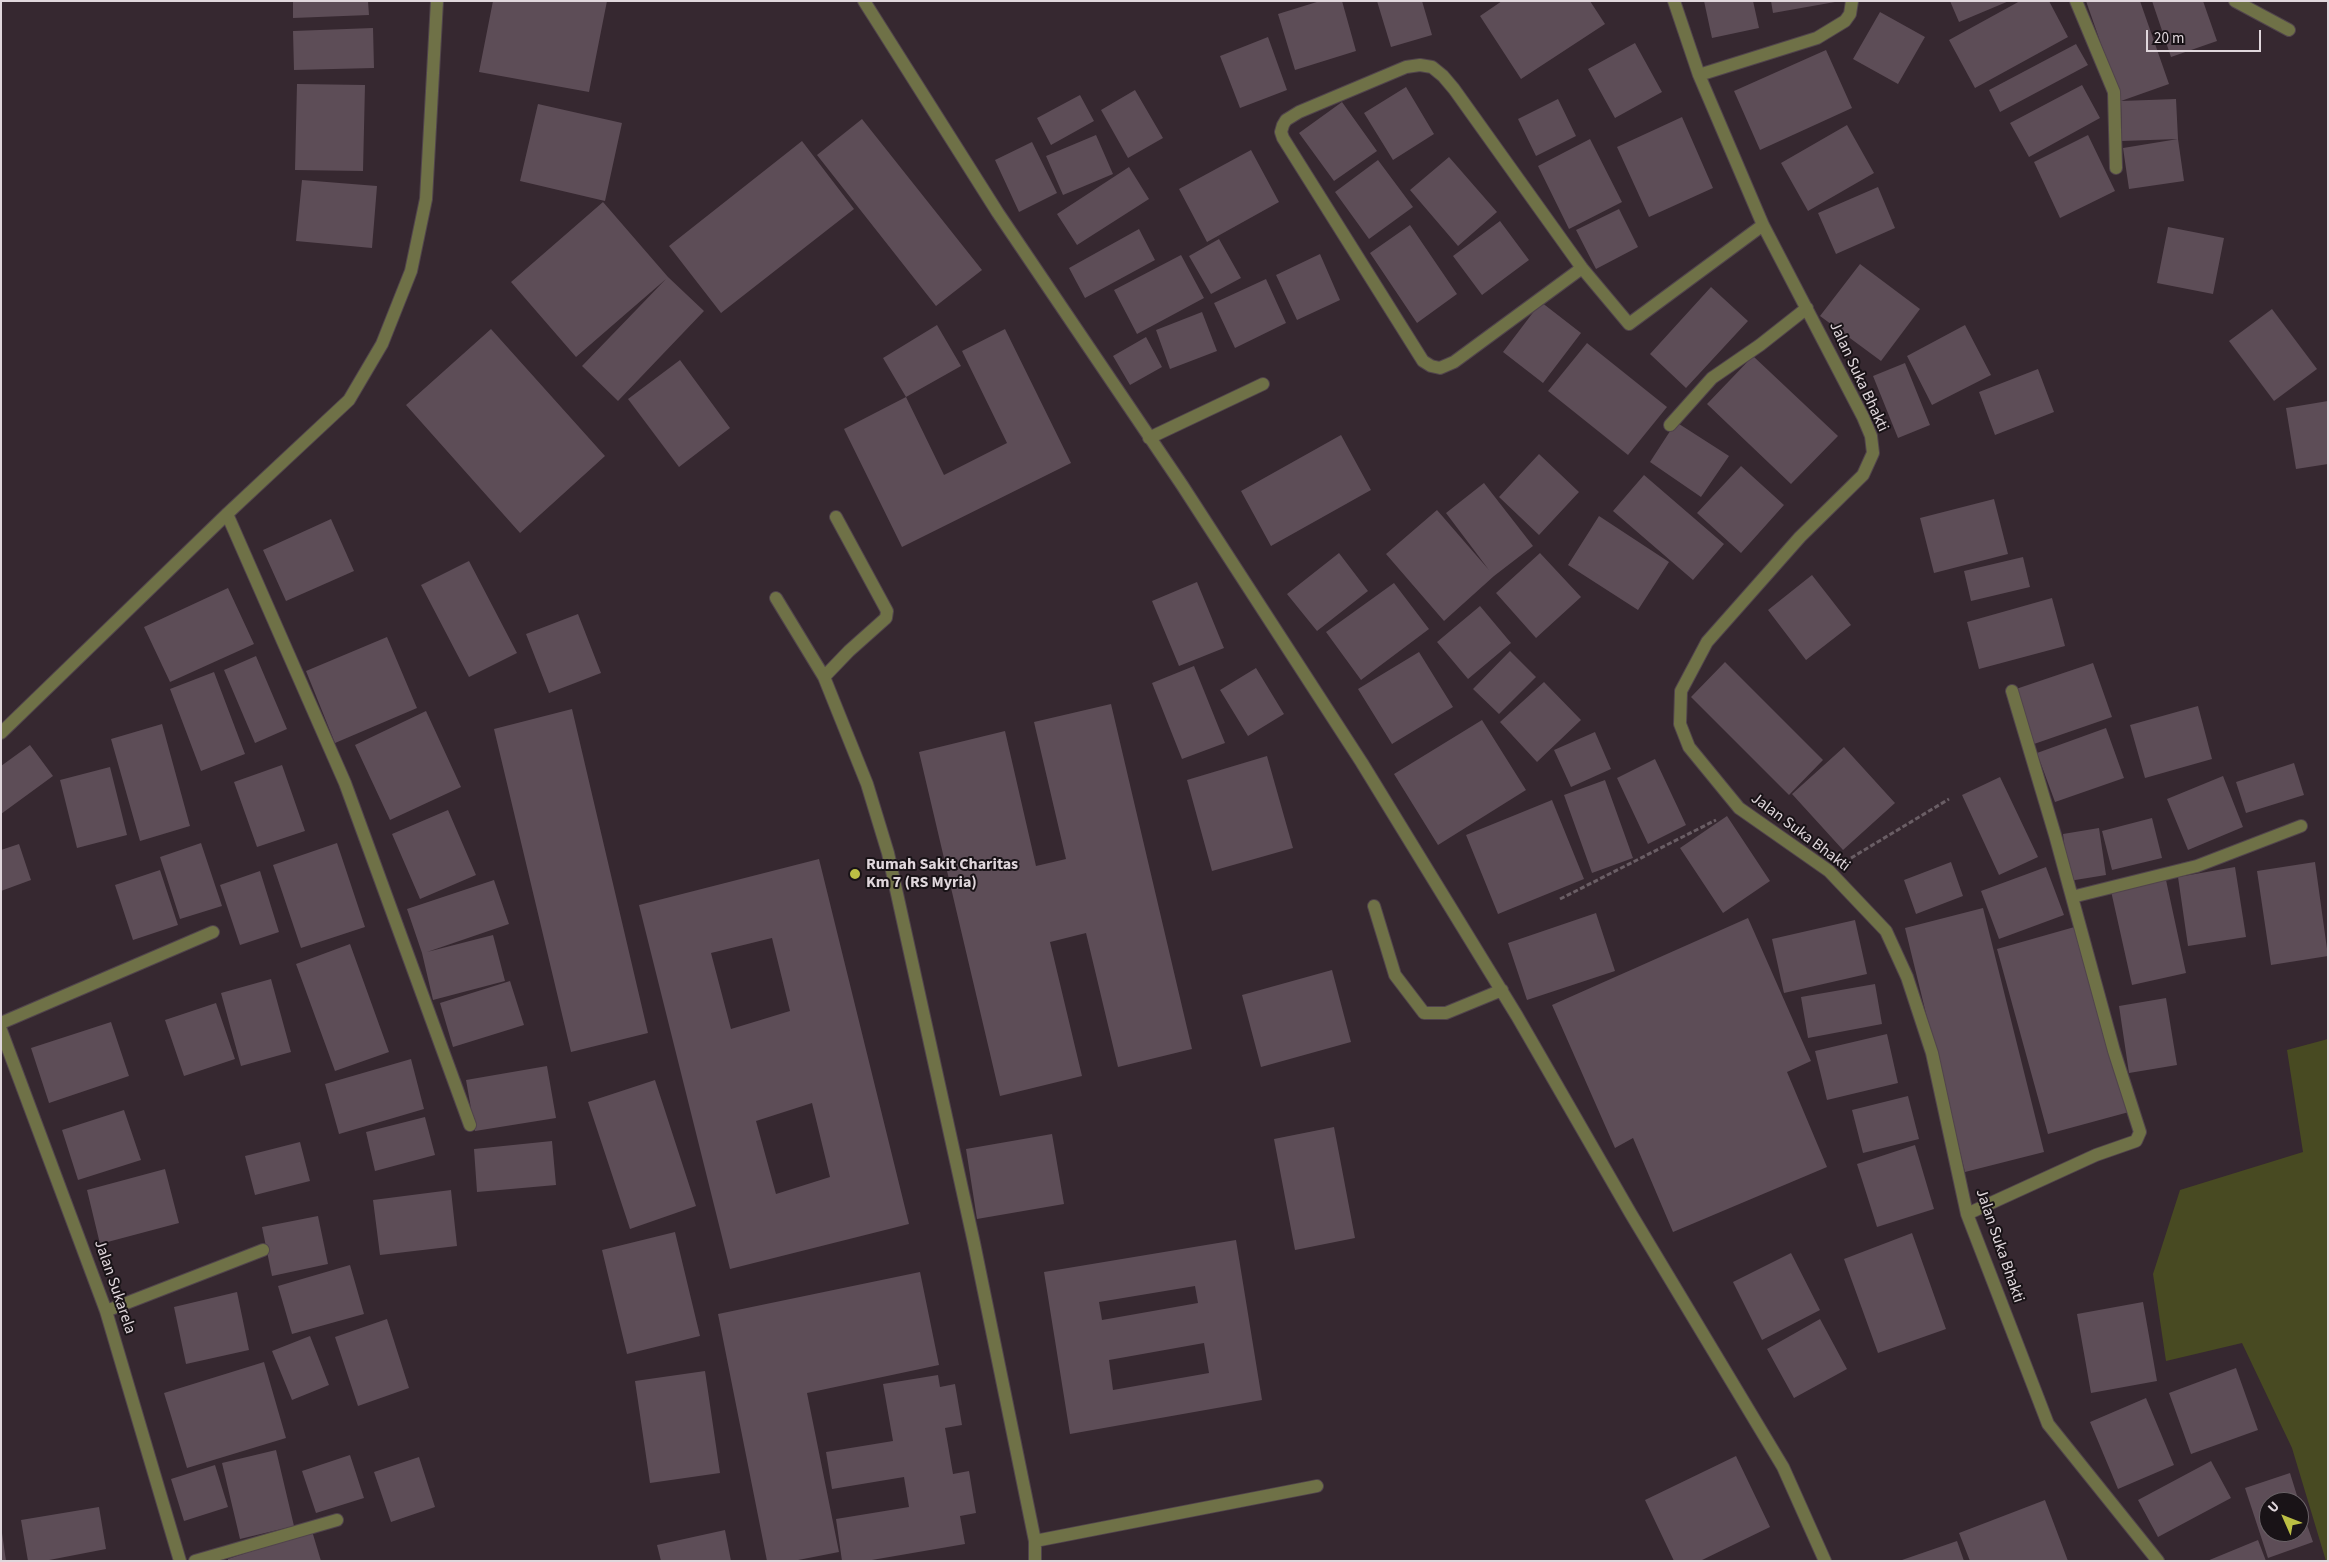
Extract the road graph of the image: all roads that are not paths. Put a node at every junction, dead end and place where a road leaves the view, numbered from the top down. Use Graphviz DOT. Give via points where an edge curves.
graph roads {
  1 [pos="437,1"];
  2 [pos="864,1"];
  3 [pos="1674,1"];
  4 [pos="1852,1"];
  5 [pos="2076,1"];
  6 [pos="2235,1"];
  7 [pos="2290,30"];
  8 [pos="1699,75"];
  9 [pos="2116,168"];
  10 [pos="1763,225"];
  11 [pos="1582,268"];
  12 [pos="1807,308"];
  13 [pos="1263,384"];
  14 [pos="1670,425"];
  15 [pos="1149,438"];
  16 [pos="227,514"];
  17 [pos="836,517"];
  18 [pos="776,598"];
  19 [pos="824,677"];
  20 [pos="2012,691"];
  21 [pos="1,733"];
  22 [pos="2301,826"];
  23 [pos="2072,897"];
  24 [pos="1374,906"];
  25 [pos="213,932"];
  26 [pos="1502,990"];
  27 [pos="1,1023"];
  28 [pos="1,1030"];
  29 [pos="470,1125"];
  30 [pos="1967,1214"];
  31 [pos="263,1250"];
  32 [pos="106,1311"];
  33 [pos="1316,1486"];
  34 [pos="337,1520"];
  35 [pos="1035,1541"];
  36 [pos="180,1561"];
  37 [pos="195,1561"];
  38 [pos="1035,1561"];
  39 [pos="1824,1561"];
  40 [pos="2158,1561"];
  1 -- 16 [label="street" via="426,199 412,270 382,344 349,400"];
  2 -- 15 [label="street" via="998,213"];
  3 -- 8 [label="street, Jalan Suka Bhakti"];
  4 -- 8 [label="street" via="1845,21 1817,38"];
  5 -- 9 [label="street" via="2114,92"];
  6 -- 7 [label="street"];
  8 -- 10 [label="street, Jalan Suka Bhakti"];
  10 -- 11 [label="street" via="1629,324"];
  10 -- 12 [label="street, Jalan Suka Bhakti"];
  11 -- 11 [label="street" via="1454,362 1440,368 1431,366 1423,361 1283,138 1283,125 1299,112 1406,67 1432,67 1454,89"];
  12 -- 14 [label="street" via="1712,378"];
  12 -- 30 [label="street, Jalan Suka Bhakti" via="1866,423 1873,453 1864,475 1800,537 1707,642 1681,691 1680,724 1689,747 1739,808 1829,871 1886,931 1907,977 1932,1053"];
  13 -- 15 [label="street"];
  15 -- 26 [label="street" via="1362,762"];
  16 -- 21 [label="street"];
  16 -- 29 [label="street" via="345,783"];
  17 -- 19 [label="street" via="887,610 886,618"];
  18 -- 19 [label="street"];
  19 -- 35 [label="street" via="867,784 888,853 974,1243"];
  20 -- 23 [label="street"];
  22 -- 23 [label="street" via="2197,866"];
  23 -- 30 [label="street" via="2140,1132 2136,1141 2096,1155"];
  24 -- 26 [label="street" via="1395,976 1424,1013 1446,1013"];
  25 -- 27 [label="street"];
  26 -- 39 [label="street" via="1631,1214 1783,1467"];
  28 -- 32 [label="street, Jalan Sukarela"];
  30 -- 40 [label="street, Jalan Suka Bhakti" via="2048,1424"];
  31 -- 32 [label="street"];
  32 -- 36 [label="street, Jalan Sukarela"];
  33 -- 35 [label="street"];
  34 -- 37 [label="street"];
  35 -- 38 [label="street"];
}
